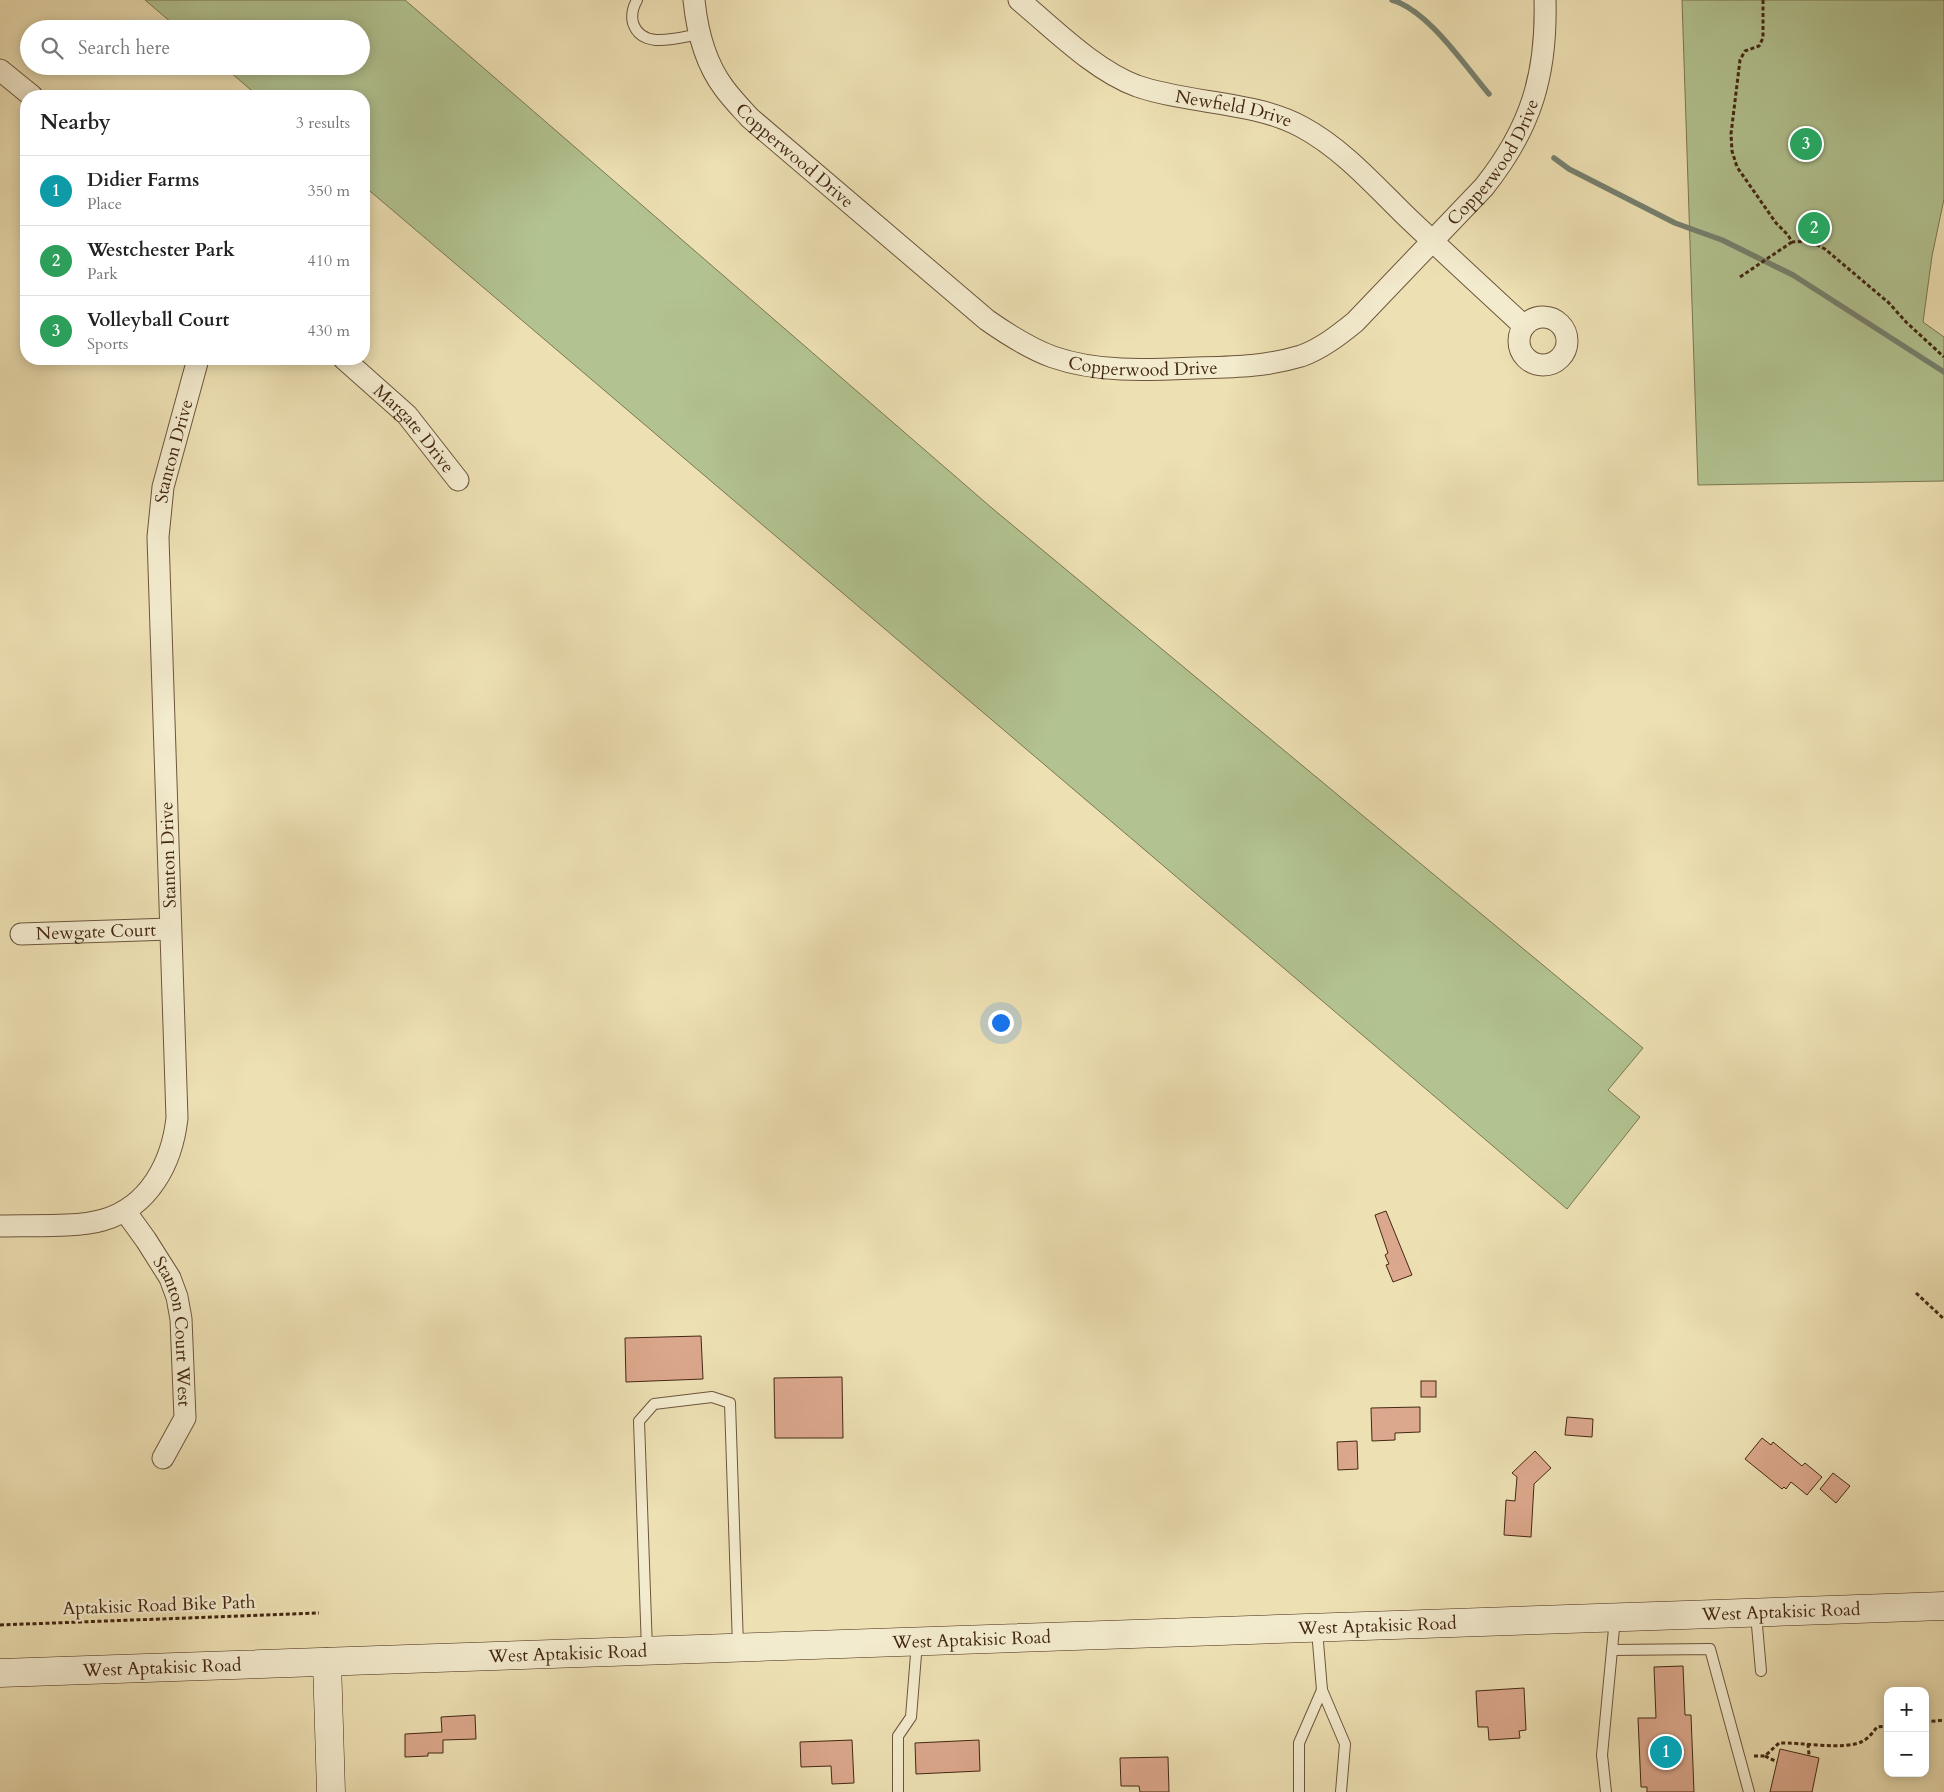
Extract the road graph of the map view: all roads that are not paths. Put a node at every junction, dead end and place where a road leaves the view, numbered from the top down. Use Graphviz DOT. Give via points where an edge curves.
graph roads {
  1 [pos="637,0"];
  2 [pos="694,0"];
  3 [pos="1019,0"];
  4 [pos="1545,0"];
  5 [pos="700,34"];
  6 [pos="0,70"];
  7 [pos="25,90"];
  8 [pos="1433,241"];
  9 [pos="1524,326"];
  10 [pos="196,365"];
  11 [pos="351,365"];
  12 [pos="458,480"];
  13 [pos="170,929"];
  14 [pos="21,934"];
  15 [pos="125,1211"];
  16 [pos="0,1226"];
  17 [pos="163,1458"];
  18 [pos="1944,1606"];
  19 [pos="1756,1613"];
  20 [pos="1615,1617"];
  21 [pos="1317,1626"];
  22 [pos="917,1641"];
  23 [pos="738,1648"];
  24 [pos="1612,1650"];
  25 [pos="647,1651"];
  26 [pos="326,1662"];
  27 [pos="1761,1670"];
  28 [pos="0,1673"];
  29 [pos="1322,1690"];
  30 [pos="331,1792"];
  31 [pos="898,1792"];
  32 [pos="1299,1792"];
  33 [pos="1342,1792"];
  34 [pos="1606,1792"];
  35 [pos="1749,1792"];
  1 -- 5 [label="lane" via="633,23 645,38 659,41"];
  2 -- 5 [label="street, Copperwood Drive"];
  3 -- 8 [label="street, Newfield Drive" via="1111,74 1138,86 1274,116 1322,138"];
  4 -- 8 [label="street, Copperwood Drive" via="1546,27 1539,82 1515,143 1484,187"];
  5 -- 8 [label="street, Copperwood Drive" via="723,88 750,118 987,320 1052,356 1074,363 1134,370 1183,369 1263,366 1303,355 1335,338 1355,322"];
  6 -- 7 [label="street"];
  8 -- 9 [label="street, Newfield Drive"];
  10 -- 13 [label="street, Stanton Drive" via="163,487 158,537"];
  11 -- 12 [label="street, Margate Drive" via="408,415"];
  13 -- 14 [label="street, Newgate Court"];
  13 -- 15 [label="street, Stanton Drive" via="175,1139 156,1182"];
  15 -- 16 [label="street, Stanton Drive" via="80,1224"];
  15 -- 17 [label="street, Stanton Court West" via="170,1278 181,1319 185,1418"];
  18 -- 19 [label="main road, West Aptakisic Road"];
  19 -- 20 [label="main road, West Aptakisic Road"];
  19 -- 27 [label="lane"];
  20 -- 21 [label="main road, West Aptakisic Road"];
  20 -- 24 [label="lane"];
  21 -- 22 [label="main road, West Aptakisic Road"];
  21 -- 29 [label="lane"];
  22 -- 23 [label="main road, West Aptakisic Road"];
  22 -- 31 [label="lane" via="911,1717 898,1736"];
  23 -- 25 [label="main road, West Aptakisic Road"];
  23 -- 25 [label="lane" via="730,1403 712,1397 654,1404 639,1421"];
  24 -- 34 [label="lane" via="1602,1755"];
  24 -- 35 [label="lane" via="1710,1649"];
  25 -- 26 [label="main road, West Aptakisic Road"];
  26 -- 28 [label="main road, West Aptakisic Road"];
  26 -- 30 [label="main road"];
  29 -- 32 [label="lane" via="1299,1743"];
  29 -- 33 [label="lane" via="1344,1744"];
}
